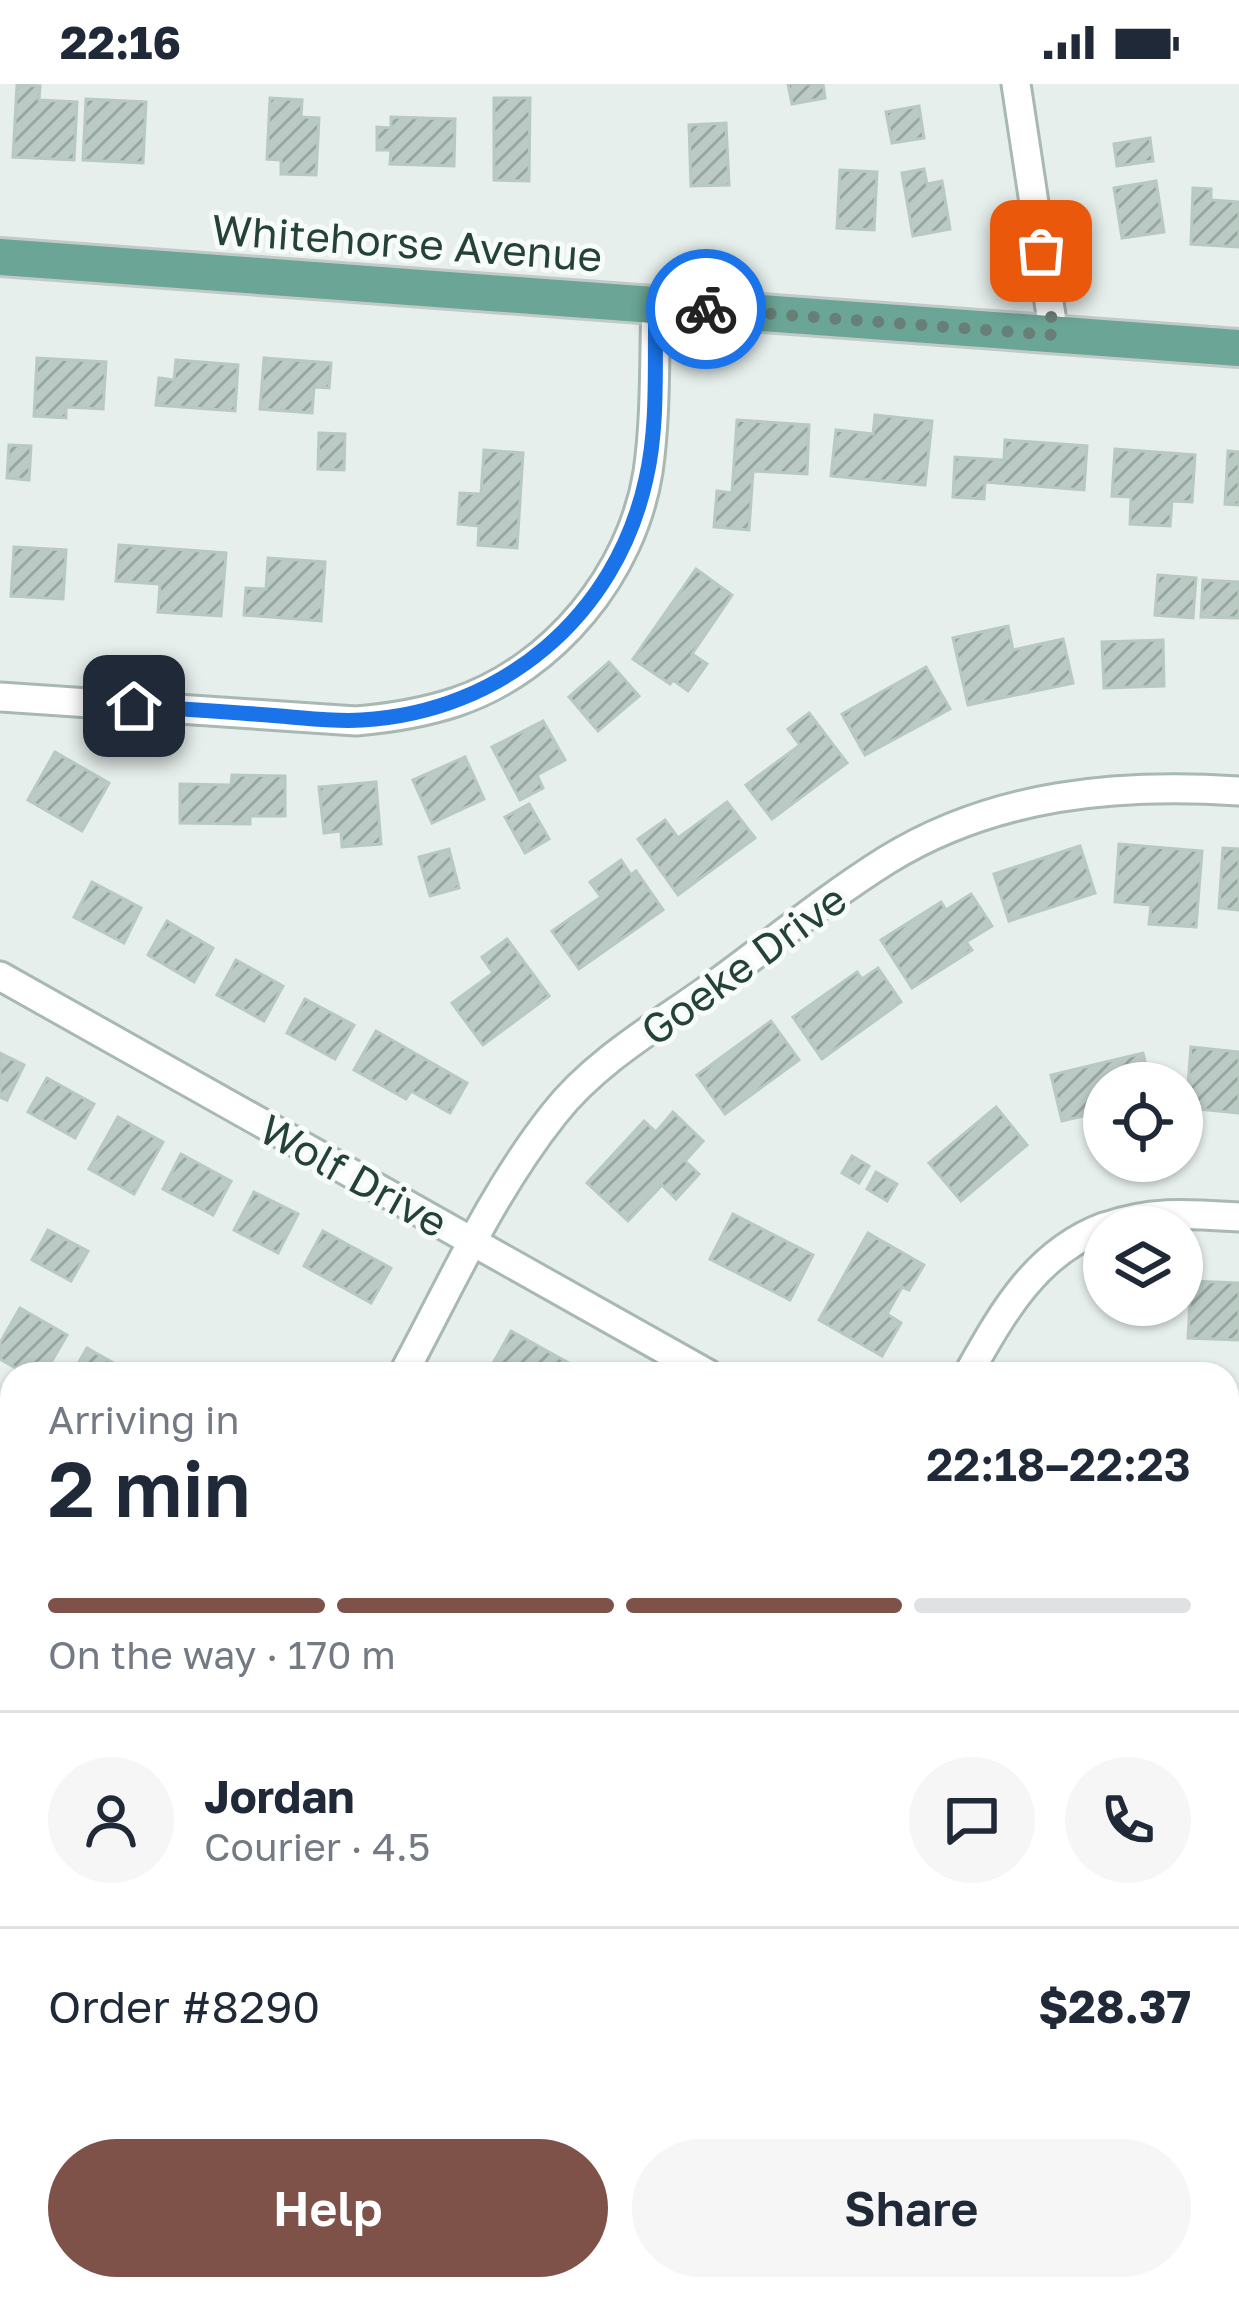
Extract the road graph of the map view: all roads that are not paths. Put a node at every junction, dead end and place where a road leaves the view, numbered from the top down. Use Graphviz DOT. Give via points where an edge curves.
graph roads {
  1 [pos="1016,84"];
  2 [pos="0,257"];
  3 [pos="656,305"];
  4 [pos="1054,335"];
  5 [pos="1239,348"];
  6 [pos="0,697"];
  7 [pos="1239,790"];
  8 [pos="0,976"];
  9 [pos="1203,1215"];
  10 [pos="1239,1217"];
  11 [pos="1083,1239"];
  12 [pos="474,1243"];
  13 [pos="410,1362"];
  14 [pos="687,1362"];
  15 [pos="975,1362"];
  1 -- 4 [label="street"];
  2 -- 3 [label="main road, Whitehorse Avenue"];
  3 -- 4 [label="main road, Whitehorse Avenue"];
  3 -- 6 [label="street" via="648,474 636,520 581,615 506,679 404,717 356,721"];
  4 -- 5 [label="main road, Whitehorse Avenue"];
  7 -- 12 [label="street, Goeke Drive" via="1145,787 1039,800 974,819 885,861 601,1067 521,1158"];
  8 -- 12 [label="street, Wolf Drive"];
  9 -- 10 [label="street"];
  11 -- 15 [label="street" via="1020,1288"];
  12 -- 13 [label="street, Goeke Drive"];
  12 -- 14 [label="street, Wolf Drive"];
}
